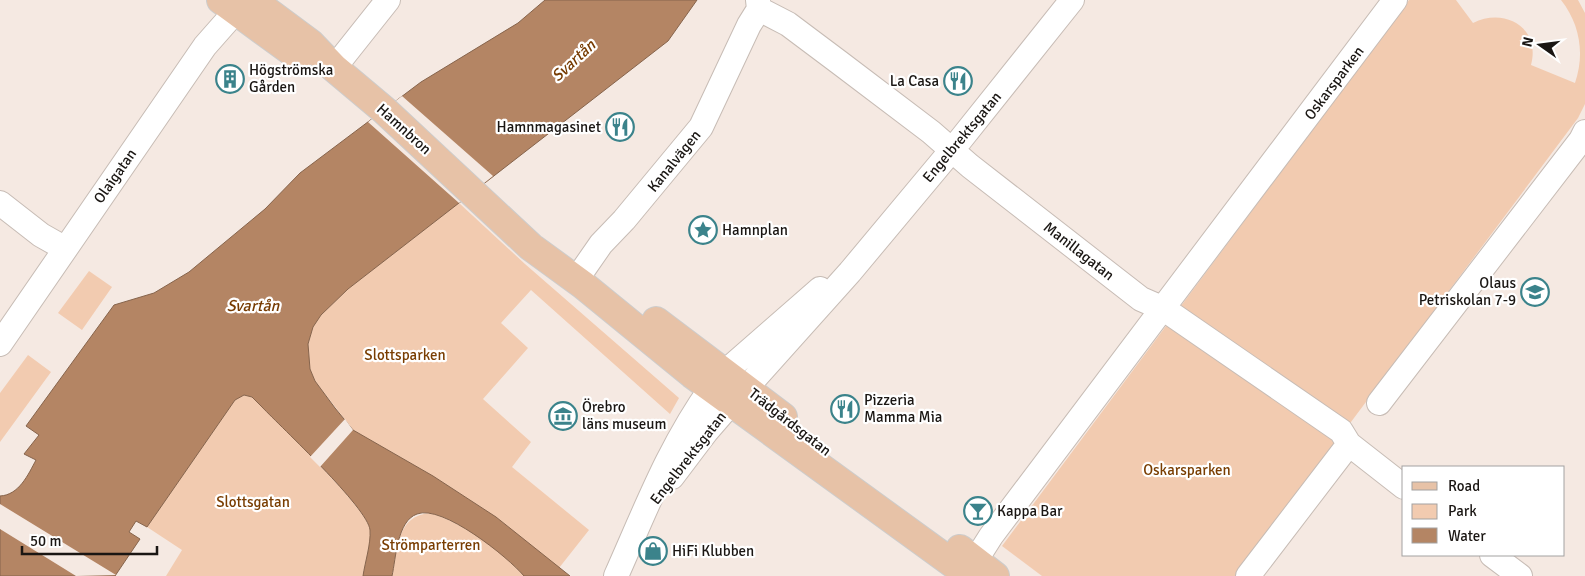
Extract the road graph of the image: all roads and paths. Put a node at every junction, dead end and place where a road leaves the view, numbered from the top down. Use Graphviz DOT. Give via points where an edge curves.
graph roads {
  1 [pos="388,0"];
  2 [pos="1072,0"];
  3 [pos="1395,0"];
  4 [pos="239,3"];
  5 [pos="758,4"];
  6 [pos="334,68"];
  7 [pos="1585,132"];
  8 [pos="952,149"];
  9 [pos="0,203"];
  10 [pos="64,248"];
  11 [pos="580,274"];
  12 [pos="1164,309"];
  13 [pos="0,344"];
  14 [pos="729,387"];
  15 [pos="1379,403"];
  16 [pos="1349,444"];
  17 [pos="1402,485"];
  18 [pos="1493,556"];
  19 [pos="977,572"];
  20 [pos="616,576"];
  21 [pos="1248,576"];
  22 [pos="1520,576"];
  1 -- 6 [label="street"];
  2 -- 8 [label="street, Engelbrektsgatan"];
  3 -- 12 [label="street, Oskarsparken"];
  4 -- 6 [label="main road" via="301,58"];
  4 -- 10 [label="street, Olaigatan"];
  5 -- 8 [label="street, Manillagatan"];
  5 -- 11 [label="street, Kanalvägen" via="702,127 601,244"];
  6 -- 11 [label="main road, Hamnbron" via="384,110 530,247"];
  7 -- 15 [label="street"];
  8 -- 12 [label="street, Manillagatan" via="1141,299"];
  8 -- 14 [label="street, Engelbrektsgatan" via="850,272"];
  9 -- 10 [label="street"];
  10 -- 13 [label="street, Olaigatan"];
  11 -- 14 [label="main road, Trädgårdsgatan"];
  12 -- 16 [label="street, Manillagatan" via="1341,431"];
  12 -- 19 [label="street, Oskarsparken" via="997,528"];
  14 -- 19 [label="main road, Trädgårdsgatan"];
  14 -- 20 [label="street, Engelbrektsgatan" via="706,432 645,515"];
  16 -- 17 [label="street, Manillagatan"];
  16 -- 21 [label="street"];
  18 -- 22 [label="street"];
}
